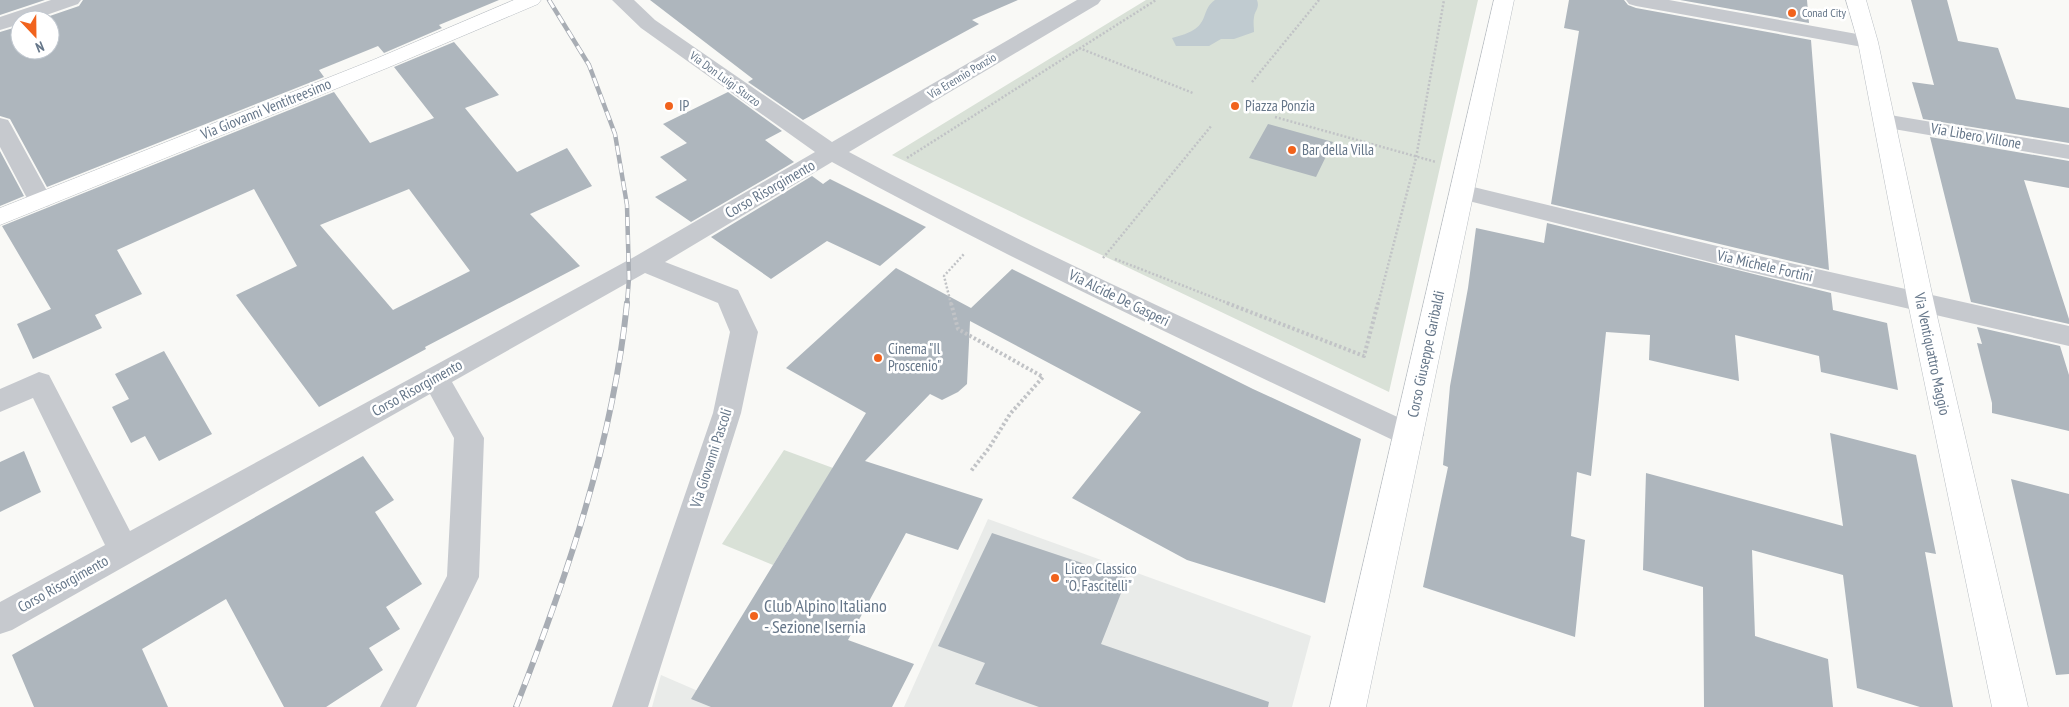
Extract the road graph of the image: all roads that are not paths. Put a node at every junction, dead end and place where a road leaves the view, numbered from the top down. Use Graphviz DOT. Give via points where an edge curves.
graph roads {
  1 [pos="71,0"];
  2 [pos="531,0"];
  3 [pos="622,0"];
  4 [pos="1091,0"];
  5 [pos="1504,0"];
  6 [pos="1636,0"];
  7 [pos="1856,0"];
  8 [pos="0,24"];
  9 [pos="1868,42"];
  10 [pos="1884,121"];
  11 [pos="2,132"];
  12 [pos="2069,152"];
  13 [pos="832,153"];
  14 [pos="1462,192"];
  15 [pos="40,200"];
  16 [pos="0,217"];
  17 [pos="643,262"];
  18 [pos="1920,303"];
  19 [pos="2069,336"];
  20 [pos="435,378"];
  21 [pos="0,401"];
  22 [pos="1409,435"];
  23 [pos="124,550"];
  24 [pos="0,619"];
  25 [pos="398,707"];
  26 [pos="630,707"];
  27 [pos="1348,707"];
  28 [pos="2010,707"];
  1 -- 8 [label="street"];
  2 -- 15 [label="main road, Via Giovanni Ventitreesimo"];
  3 -- 13 [label="street, Via Don Luigi Sturzo" via="648,24"];
  4 -- 13 [label="street, Via Erennio Ponzio"];
  5 -- 14 [label="main road, Corso Giuseppe Garibaldi"];
  6 -- 9 [label="street"];
  7 -- 9 [label="main road, Via Ventiquattro Maggio"];
  9 -- 10 [label="main road, Via Ventiquattro Maggio"];
  10 -- 12 [label="street, Via Libero Villone"];
  10 -- 18 [label="main road, Via Ventiquattro Maggio"];
  11 -- 15 [label="street"];
  13 -- 17 [label="street, Corso Risorgimento"];
  13 -- 22 [label="street, Via Alcide De Gasperi" via="1109,294"];
  14 -- 18 [label="street, Via Michele Fortini"];
  14 -- 22 [label="main road, Corso Giuseppe Garibaldi"];
  15 -- 16 [label="main road, Via Giovanni Ventitreesimo"];
  17 -- 20 [label="street, Corso Risorgimento"];
  17 -- 26 [label="street, Via Giovanni Pascoli" via="729,297 744,332 727,413"];
  18 -- 19 [label="street, Via Michele Fortini"];
  18 -- 28 [label="main road, Via Ventiquattro Maggio"];
  20 -- 23 [label="street, Corso Risorgimento"];
  20 -- 25 [label="street" via="469,438 463,577"];
  21 -- 23 [label="street" via="39,383"];
  22 -- 27 [label="main road, Corso Giuseppe Garibaldi"];
  23 -- 24 [label="street, Corso Risorgimento"];
}
